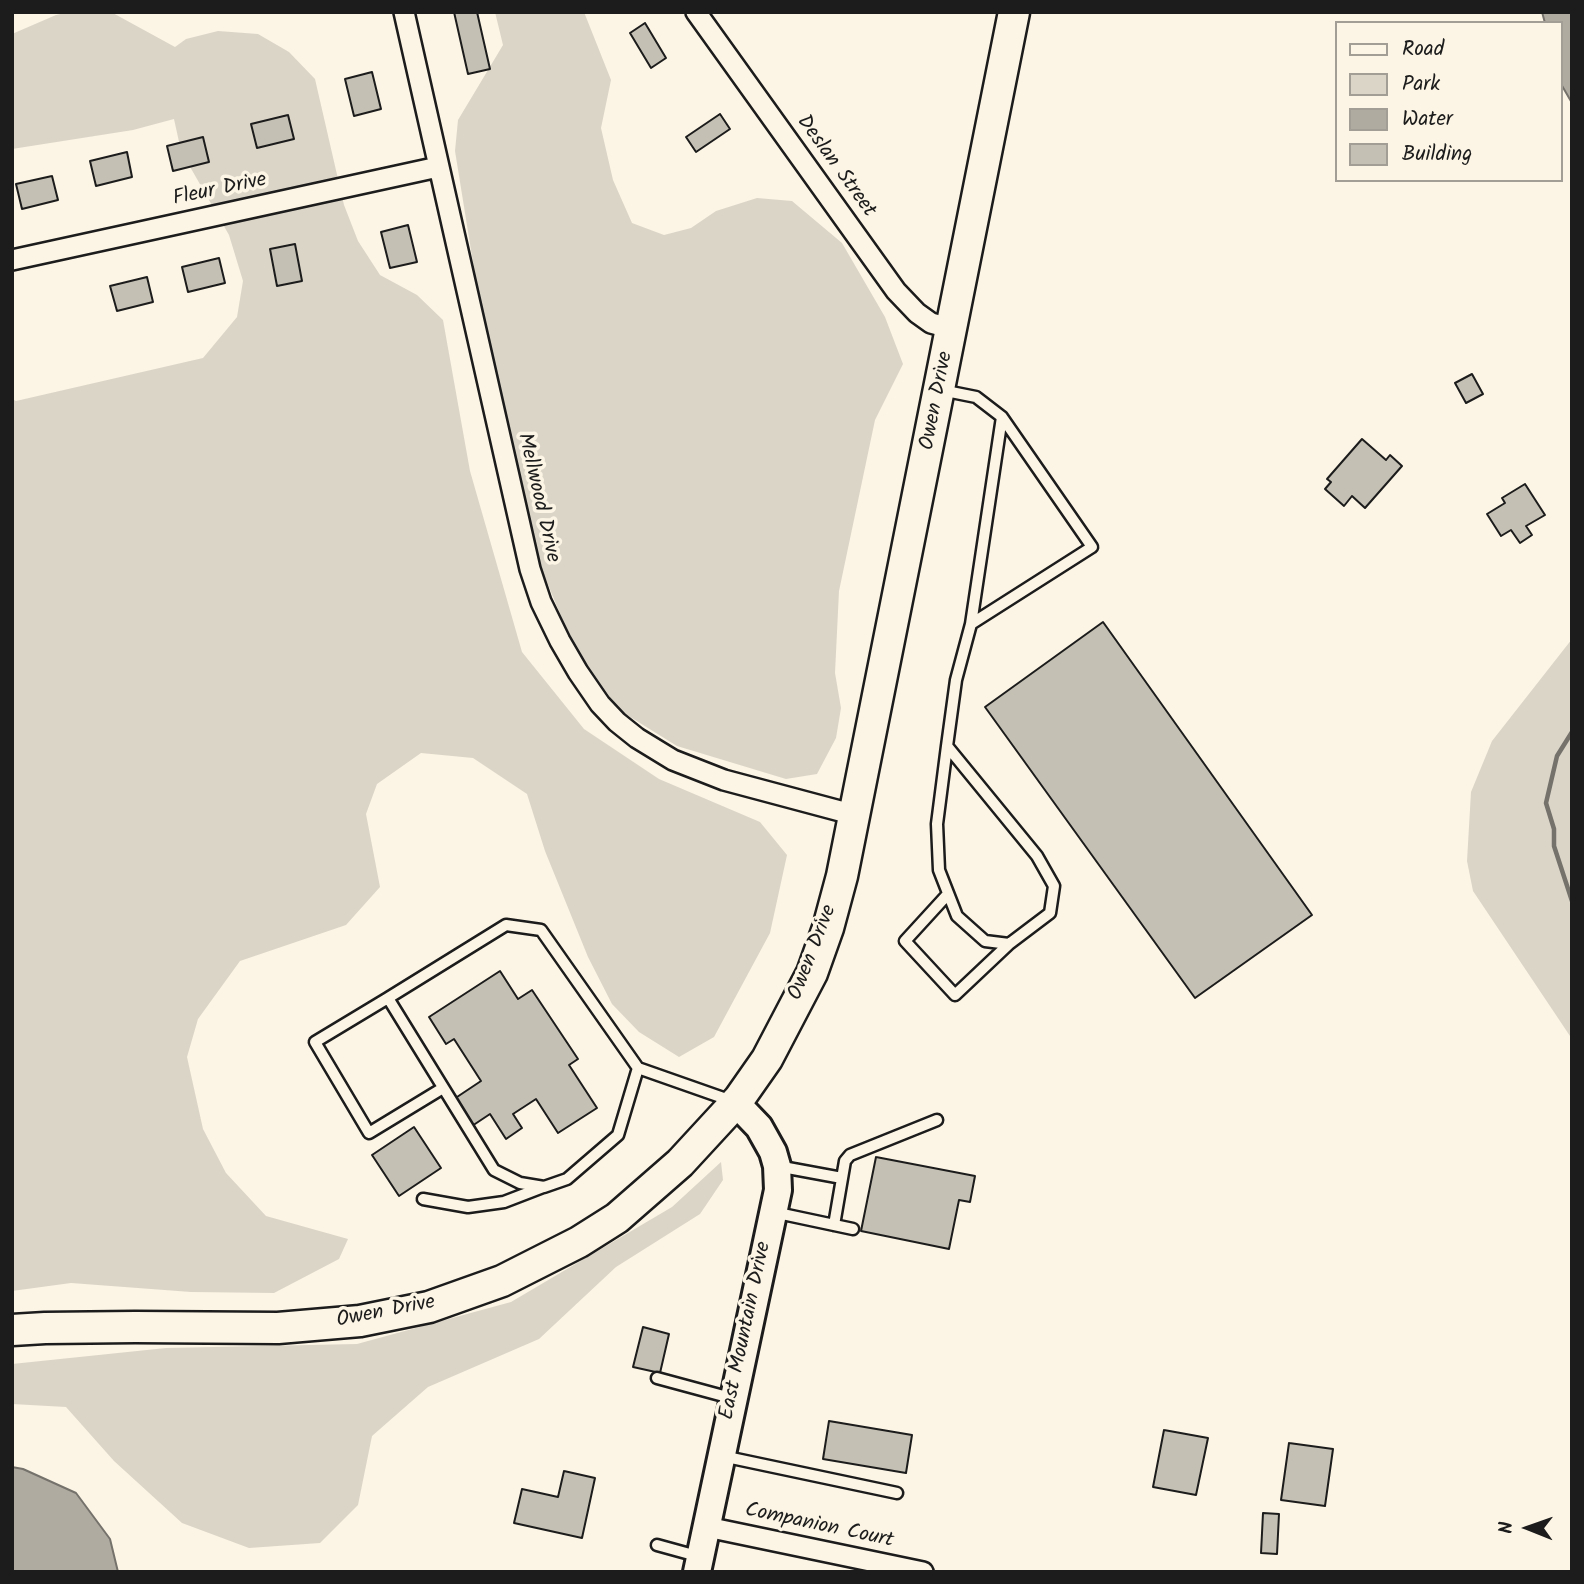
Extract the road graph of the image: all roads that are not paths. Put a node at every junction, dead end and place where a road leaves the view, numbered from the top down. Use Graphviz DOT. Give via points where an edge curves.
graph roads {
  1 [pos="404,12"];
  2 [pos="696,12"];
  3 [pos="1014,12"];
  4 [pos="438,167"];
  5 [pos="12,260"];
  6 [pos="953,329"];
  7 [pos="940,390"];
  8 [pos="1002,417"];
  9 [pos="971,624"];
  10 [pos="947,746"];
  11 [pos="855,815"];
  12 [pos="948,894"];
  13 [pos="1009,944"];
  14 [pos="388,998"];
  15 [pos="638,1068"];
  16 [pos="443,1088"];
  17 [pos="736,1103"];
  18 [pos="937,1120"];
  19 [pos="777,1166"];
  20 [pos="842,1178"];
  21 [pos="544,1187"];
  22 [pos="423,1199"];
  23 [pos="773,1212"];
  24 [pos="834,1225"];
  25 [pos="853,1229"];
  26 [pos="12,1330"];
  27 [pos="657,1378"];
  28 [pos="734,1399"];
  29 [pos="721,1456"];
  30 [pos="897,1493"];
  31 [pos="707,1527"];
  32 [pos="657,1545"];
  33 [pos="699,1564"];
  34 [pos="923,1572"];
  1 -- 4 [label="street, Mellwood Drive"];
  2 -- 6 [label="street, Deslan Street" via="896,291 931,323"];
  3 -- 6 [label="main road, Owen Drive"];
  4 -- 5 [label="street, Fleur Drive"];
  4 -- 11 [label="street, Mellwood Drive" via="530,569 546,612 578,672 617,722 673,760 724,780"];
  6 -- 7 [label="main road, Owen Drive"];
  7 -- 8 [label="lane" via="975,397"];
  7 -- 11 [label="main road, Owen Drive"];
  8 -- 9 [label="lane"];
  8 -- 9 [label="lane" via="1092,547"];
  9 -- 10 [label="lane" via="956,680"];
  10 -- 12 [label="lane" via="937,824 939,870"];
  10 -- 13 [label="lane" via="1037,856 1054,886 1050,913"];
  11 -- 17 [label="main road, Owen Drive" via="828,928 811,973 766,1059"];
  12 -- 13 [label="lane" via="957,916 985,941"];
  12 -- 13 [label="lane" via="905,941 955,995"];
  14 -- 15 [label="lane" via="506,925 541,930"];
  14 -- 16 [label="lane"];
  14 -- 16 [label="lane" via="315,1042 369,1133"];
  15 -- 17 [label="lane"];
  15 -- 21 [label="lane" via="618,1135 567,1179"];
  16 -- 21 [label="lane" via="494,1170 520,1183"];
  17 -- 19 [label="street, East Mountain Drive" via="759,1127"];
  17 -- 26 [label="main road, Owen Drive" via="680,1163 617,1218 502,1281 429,1307 360,1321 290,1328"];
  18 -- 20 [label="lane" via="853,1152 845,1161"];
  19 -- 20 [label="lane"];
  19 -- 23 [label="street, East Mountain Drive"];
  20 -- 24 [label="lane"];
  21 -- 22 [label="lane" via="504,1202 468,1207"];
  23 -- 24 [label="lane"];
  23 -- 28 [label="street, East Mountain Drive"];
  24 -- 25 [label="lane"];
  27 -- 28 [label="lane"];
  28 -- 29 [label="street, East Mountain Drive"];
  29 -- 30 [label="lane"];
  29 -- 31 [label="street, East Mountain Drive"];
  31 -- 33 [label="street, East Mountain Drive"];
  31 -- 34 [label="street, Companion Court"];
  32 -- 33 [label="lane"];
}
